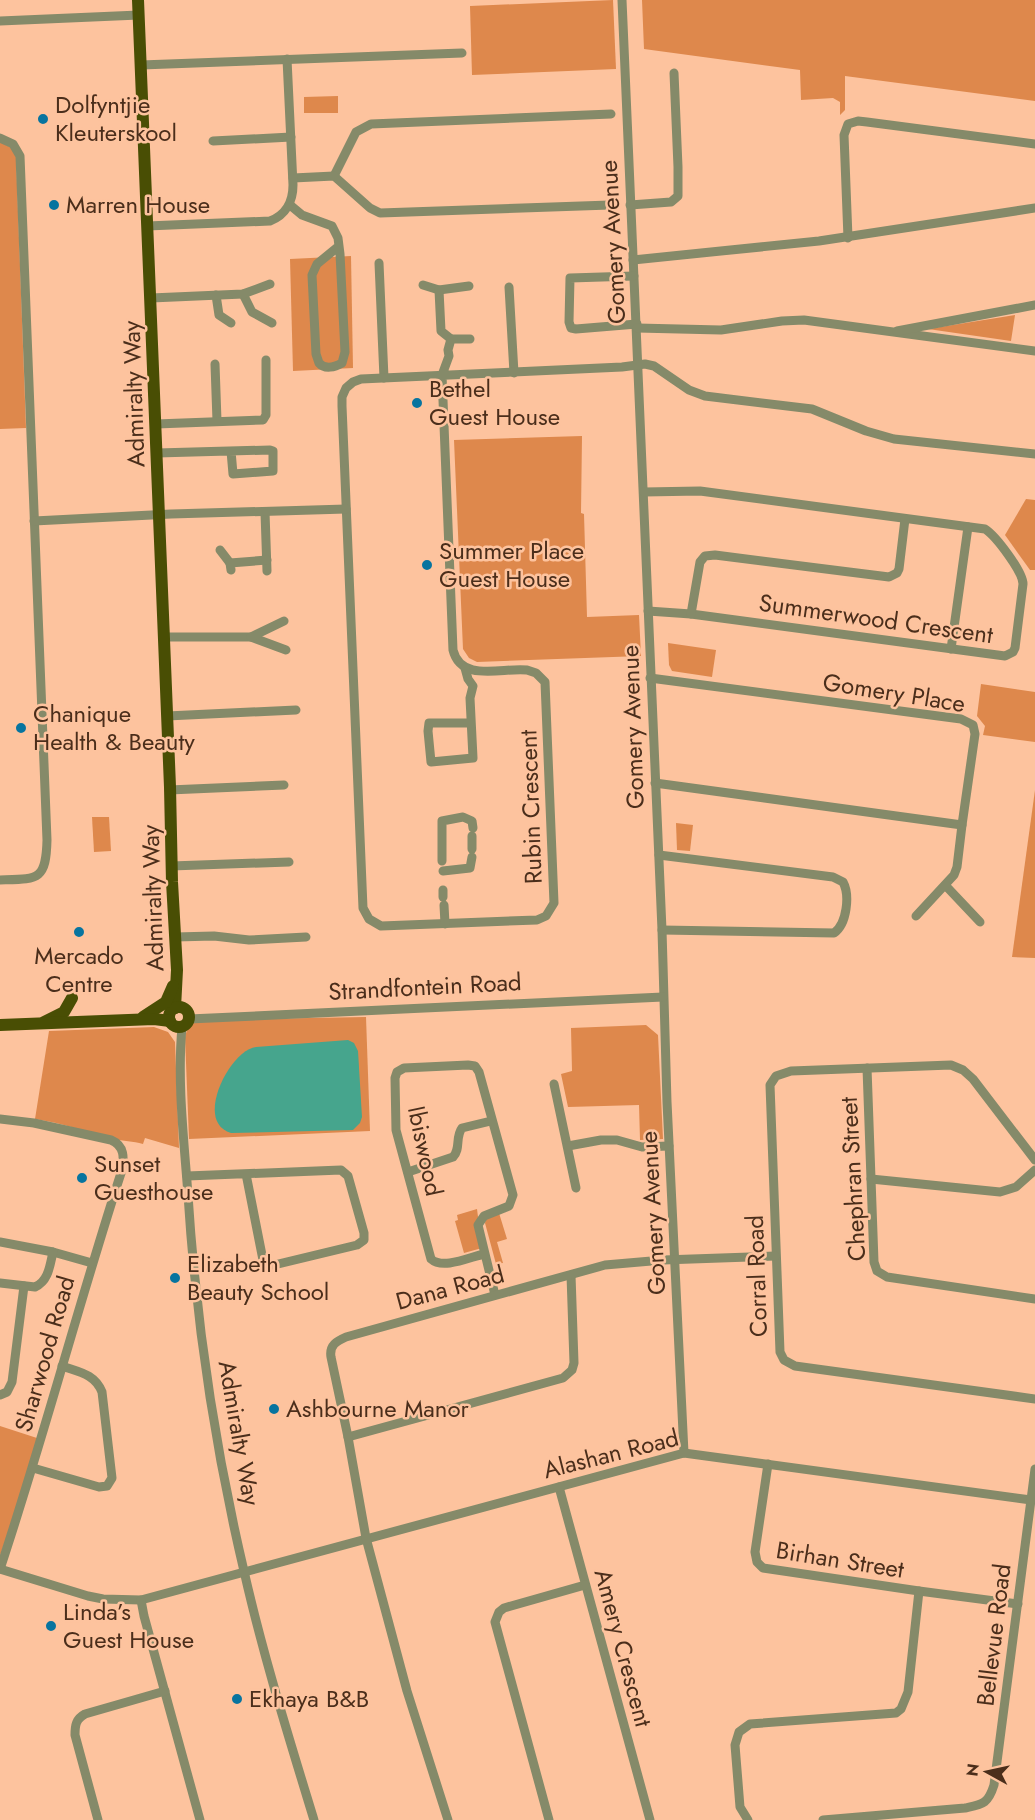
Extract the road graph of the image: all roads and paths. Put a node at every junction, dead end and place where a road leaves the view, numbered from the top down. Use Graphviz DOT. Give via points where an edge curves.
graph roads {
  1 [pos="138,0"];
  2 [pos="622,0"];
  3 [pos="139,15"];
  4 [pos="0,21"];
  5 [pos="462,53"];
  6 [pos="287,59"];
  7 [pos="141,65"];
  8 [pos="674,73"];
  9 [pos="611,114"];
  10 [pos="291,137"];
  11 [pos="0,138"];
  12 [pos="213,141"];
  13 [pos="1035,144"];
  14 [pos="334,176"];
  15 [pos="293,178"];
  16 [pos="290,205"];
  17 [pos="610,205"];
  18 [pos="630,205"];
  19 [pos="1035,208"];
  20 [pos="147,226"];
  21 [pos="848,238"];
  22 [pos="339,246"];
  23 [pos="633,260"];
  24 [pos="379,263"];
  25 [pos="634,276"];
  26 [pos="270,284"];
  27 [pos="423,285"];
  28 [pos="469,286"];
  29 [pos="509,287"];
  30 [pos="439,290"];
  31 [pos="243,294"];
  32 [pos="216,295"];
  33 [pos="151,298"];
  34 [pos="1035,305"];
  35 [pos="231,323"];
  36 [pos="272,323"];
  37 [pos="637,326"];
  38 [pos="891,332"];
  39 [pos="451,339"];
  40 [pos="470,339"];
  41 [pos="1035,351"];
  42 [pos="266,360"];
  43 [pos="215,364"];
  44 [pos="638,364"];
  45 [pos="514,373"];
  46 [pos="442,375"];
  47 [pos="384,378"];
  48 [pos="217,421"];
  49 [pos="156,424"];
  50 [pos="231,452"];
  51 [pos="157,453"];
  52 [pos="1035,454"];
  53 [pos="644,492"];
  54 [pos="346,509"];
  55 [pos="266,512"];
  56 [pos="160,515"];
  57 [pos="905,519"];
  58 [pos="34,521"];
  59 [pos="968,527"];
  60 [pos="220,550"];
  61 [pos="267,560"];
  62 [pos="267,572"];
  63 [pos="648,611"];
  64 [pos="691,614"];
  65 [pos="284,621"];
  66 [pos="164,637"];
  67 [pos="251,637"];
  68 [pos="951,649"];
  69 [pos="286,650"];
  70 [pos="465,668"];
  71 [pos="650,678"];
  72 [pos="296,710"];
  73 [pos="167,716"];
  74 [pos="471,723"];
  75 [pos="655,783"];
  76 [pos="284,785"];
  77 [pos="170,789"];
  78 [pos="962,825"];
  79 [pos="659,855"];
  80 [pos="289,862"];
  81 [pos="175,866"];
  82 [pos="0,880"];
  83 [pos="443,882"];
  84 [pos="946,886"];
  85 [pos="916,916"];
  86 [pos="980,922"];
  87 [pos="445,924"];
  88 [pos="662,930"];
  89 [pos="178,937"];
  90 [pos="306,937"];
  91 [pos="177,970"];
  92 [pos="663,997"];
  93 [pos="72,998"];
  94 [pos="178,1017"];
  95 [pos="140,1019"];
  96 [pos="40,1024"];
  97 [pos="0,1025"];
  98 [pos="867,1068"];
  99 [pos="554,1084"];
  100 [pos="0,1119"];
  101 [pos="491,1121"];
  102 [pos="568,1146"];
  103 [pos="669,1146"];
  104 [pos="1035,1160"];
  105 [pos="1035,1170"];
  106 [pos="408,1172"];
  107 [pos="246,1174"];
  108 [pos="187,1176"];
  109 [pos="871,1179"];
  110 [pos="576,1188"];
  111 [pos="0,1242"];
  112 [pos="53,1252"];
  113 [pos="484,1254"];
  114 [pos="775,1256"];
  115 [pos="674,1260"];
  116 [pos="92,1263"];
  117 [pos="571,1275"];
  118 [pos="0,1283"];
  119 [pos="24,1286"];
  120 [pos="495,1295"];
  121 [pos="1035,1299"];
  122 [pos="62,1366"];
  123 [pos="0,1395"];
  124 [pos="1035,1399"];
  125 [pos="348,1437"];
  126 [pos="684,1453"];
  127 [pos="768,1464"];
  128 [pos="33,1467"];
  129 [pos="1035,1469"];
  130 [pos="559,1486"];
  131 [pos="1031,1500"];
  132 [pos="366,1538"];
  133 [pos="0,1569"];
  134 [pos="244,1573"];
  135 [pos="585,1585"];
  136 [pos="919,1592"];
  137 [pos="141,1600"];
  138 [pos="1018,1604"];
  139 [pos="165,1691"];
  140 [pos="98,1820"];
  141 [pos="200,1820"];
  142 [pos="314,1820"];
  143 [pos="448,1820"];
  144 [pos="549,1820"];
  145 [pos="650,1820"];
  146 [pos="748,1820"];
  147 [pos="823,1820"];
  1 -- 3 [label="main road, Admiralty Way"];
  2 -- 18 [label="street, Gomery Avenue"];
  3 -- 4 [label="street"];
  3 -- 7 [label="main road, Admiralty Way"];
  5 -- 6 [label="street"];
  6 -- 7 [label="street"];
  6 -- 10 [label="street"];
  7 -- 20 [label="main road, Admiralty Way"];
  8 -- 18 [label="street" via="678,196 671,202"];
  9 -- 14 [label="street" via="371,124 356,132"];
  10 -- 12 [label="street"];
  10 -- 15 [label="street"];
  11 -- 58 [label="street" via="13,144 20,156"];
  13 -- 21 [label="street" via="867,122 848,124 844,135"];
  14 -- 15 [label="street"];
  14 -- 17 [label="street" via="380,213"];
  15 -- 16 [label="street"];
  16 -- 20 [label="street" via="270,221"];
  16 -- 22 [label="street" via="302,215 332,226"];
  18 -- 23 [label="street, Gomery Avenue"];
  19 -- 21 [label="street"];
  20 -- 33 [label="main road, Admiralty Way"];
  21 -- 23 [label="street"];
  22 -- 22 [label="street" via="345,352 342,363 325,367 318,363 316,354 312,275 317,264"];
  23 -- 25 [label="street, Gomery Avenue"];
  24 -- 47 [label="street"];
  25 -- 37 [label="street, Gomery Avenue"];
  25 -- 37 [label="street" via="570,278 569,322 573,329"];
  26 -- 31 [label="street"];
  27 -- 30 [label="street"];
  28 -- 30 [label="street"];
  29 -- 45 [label="street"];
  30 -- 39 [label="street" via="441,331"];
  31 -- 32 [label="street"];
  31 -- 36 [label="street" via="252,312"];
  32 -- 33 [label="street"];
  32 -- 35 [label="street" via="220,317"];
  33 -- 49 [label="main road, Admiralty Way"];
  34 -- 38 [label="street"];
  37 -- 38 [label="street" via="721,330 795,319"];
  37 -- 44 [label="street, Gomery Avenue"];
  38 -- 41 [label="street"];
  39 -- 40 [label="street"];
  39 -- 46 [label="street"];
  42 -- 48 [label="street" via="265,419"];
  43 -- 48 [label="street"];
  44 -- 45 [label="street"];
  44 -- 52 [label="street" via="654,366 697,393 812,409 879,436"];
  44 -- 53 [label="street, Gomery Avenue"];
  45 -- 46 [label="street"];
  46 -- 47 [label="street"];
  46 -- 70 [label="street" via="453,650"];
  47 -- 54 [label="street, Rubin Crescent" via="361,379 344,391"];
  48 -- 49 [label="street"];
  49 -- 51 [label="main road, Admiralty Way"];
  50 -- 50 [label="street" via="272,451 273,471 233,474"];
  50 -- 51 [label="street"];
  51 -- 56 [label="main road, Admiralty Way"];
  53 -- 57 [label="street, Summerwood Crescent" via="700,491"];
  53 -- 63 [label="street, Gomery Avenue"];
  54 -- 55 [label="street"];
  54 -- 87 [label="street, Rubin Crescent" via="363,908 369,919 381,926"];
  55 -- 56 [label="street"];
  55 -- 61 [label="street"];
  56 -- 58 [label="street"];
  56 -- 66 [label="main road, Admiralty Way"];
  57 -- 59 [label="street, Summerwood Crescent"];
  57 -- 64 [label="street" via="899,569 889,577 705,556 700,562"];
  58 -- 82 [label="street" via="46,863 32,878"];
  59 -- 68 [label="street"];
  59 -- 68 [label="street, Summerwood Crescent" via="985,529 991,534 1022,575 1023,585 1013,652 998,656"];
  60 -- 61 [label="street" via="230,566"];
  61 -- 62 [label="street"];
  63 -- 64 [label="street, Summerwood Crescent"];
  63 -- 71 [label="street, Gomery Avenue"];
  64 -- 68 [label="street, Summerwood Crescent"];
  65 -- 67 [label="street"];
  66 -- 67 [label="street"];
  66 -- 73 [label="main road, Admiralty Way"];
  67 -- 69 [label="street"];
  70 -- 74 [label="street" via="473,686"];
  70 -- 87 [label="street, Rubin Crescent" via="532,671 545,682 554,895 546,916 537,920"];
  71 -- 75 [label="street, Gomery Avenue"];
  71 -- 78 [label="street, Gomery Place" via="966,721 973,725 975,734"];
  72 -- 73 [label="street"];
  73 -- 77 [label="main road, Admiralty Way"];
  74 -- 74 [label="street" via="473,759 431,762 429,723"];
  75 -- 78 [label="street"];
  75 -- 79 [label="street, Gomery Avenue"];
  76 -- 77 [label="street"];
  77 -- 81 [label="main road, Admiralty Way"];
  78 -- 84 [label="street, Gomery Place" via="957,867"];
  79 -- 88 [label="street, Gomery Avenue"];
  79 -- 88 [label="street" via="833,877 843,882 846,895 843,922 834,933"];
  80 -- 81 [label="street"];
  81 -- 89 [label="main road, Admiralty Way"];
  83 -- 83 [label="street" via="442,821 467,818 472,821 470,868"];
  83 -- 87 [label="street"];
  84 -- 85 [label="street"];
  84 -- 86 [label="street"];
  88 -- 92 [label="street, Gomery Avenue"];
  89 -- 90 [label="street"];
  89 -- 91 [label="main road, Admiralty Way"];
  89 -- 94 [label="main road, Admiralty Way"];
  91 -- 94 [label="main road, Admiralty Way"];
  91 -- 95 [label="main road" via="166,1002"];
  92 -- 94 [label="street, Strandfontein Road"];
  92 -- 103 [label="street, Gomery Avenue"];
  93 -- 96 [label="main road" via="64,1011"];
  94 -- 95 [label="main road, Strandfontein Road"];
  94 -- 108 [label="street, Admiralty Way"];
  95 -- 96 [label="main road, Strandfontein Road"];
  96 -- 97 [label="main road, Strandfontein Road"];
  98 -- 104 [label="street" via="951,1065 963,1070"];
  98 -- 109 [label="street, Chephran Street"];
  98 -- 114 [label="street, Corral Road" via="791,1071 772,1080 769,1094"];
  99 -- 102 [label="street"];
  100 -- 116 [label="street, Sharwood Road" via="92,1135 116,1142 122,1150 122,1170"];
  101 -- 106 [label="street" via="462,1128 453,1157"];
  101 -- 106 [label="street, Ibiswood" via="475,1066 399,1070 394,1082 395,1120"];
  101 -- 113 [label="street, Ibiswood" via="513,1195 509,1206 479,1222"];
  102 -- 103 [label="street" via="617,1140 642,1147"];
  102 -- 110 [label="street"];
  103 -- 115 [label="street, Gomery Avenue"];
  105 -- 109 [label="street" via="1016,1187 1000,1192"];
  106 -- 113 [label="street, Ibiswood" via="433,1261 447,1263"];
  107 -- 107 [label="street" via="336,1169 345,1172 364,1240 357,1245 266,1265"];
  107 -- 108 [label="street"];
  108 -- 134 [label="street, Admiralty Way" via="203,1348"];
  109 -- 121 [label="street, Chephran Street" via="874,1262 881,1275"];
  111 -- 112 [label="street"];
  112 -- 116 [label="street"];
  112 -- 119 [label="street" via="43,1282 35,1287"];
  113 -- 120 [label="street, Ibiswood"];
  114 -- 115 [label="street, Dana Road"];
  114 -- 124 [label="street, Corral Road" via="780,1352 791,1365"];
  115 -- 117 [label="street, Dana Road" via="605,1265"];
  115 -- 126 [label="street, Gomery Avenue"];
  116 -- 122 [label="street, Sharwood Road"];
  117 -- 120 [label="street, Dana Road"];
  117 -- 125 [label="street" via="574,1363 563,1378"];
  118 -- 119 [label="street"];
  119 -- 123 [label="street" via="12,1382 7,1392"];
  120 -- 125 [label="street, Dana Road" via="337,1341 330,1352"];
  122 -- 128 [label="street, Sharwood Road"];
  122 -- 128 [label="street" via="88,1376 102,1392 112,1478 107,1486 99,1487"];
  125 -- 132 [label="street, Dana Road"];
  126 -- 127 [label="street, Alashan Road"];
  126 -- 130 [label="street, Alashan Road"];
  127 -- 131 [label="street, Alashan Road"];
  127 -- 136 [label="street, Birhan Street" via="754,1552 760,1566"];
  128 -- 133 [label="street, Sharwood Road"];
  129 -- 131 [label="street, Bellevue Road"];
  130 -- 132 [label="street, Alashan Road"];
  130 -- 135 [label="street, Amery Crescent"];
  131 -- 138 [label="street, Bellevue Road"];
  132 -- 134 [label="street, Alashan Road"];
  132 -- 143 [label="street" via="407,1691"];
  133 -- 137 [label="street, Alashan Road" via="88,1596"];
  134 -- 137 [label="street, Alashan Road"];
  134 -- 142 [label="street, Admiralty Way"];
  135 -- 144 [label="street" via="504,1608 495,1622"];
  135 -- 145 [label="street, Amery Crescent"];
  136 -- 138 [label="street, Birhan Street"];
  136 -- 146 [label="street" via="908,1692 901,1709 889,1715 750,1725 739,1732 735,1745 740,1807"];
  137 -- 139 [label="street"];
  138 -- 147 [label="street, Bellevue Road" via="994,1785 985,1803"];
  139 -- 140 [label="street" via="85,1713 75,1724"];
  139 -- 141 [label="street"];
}
